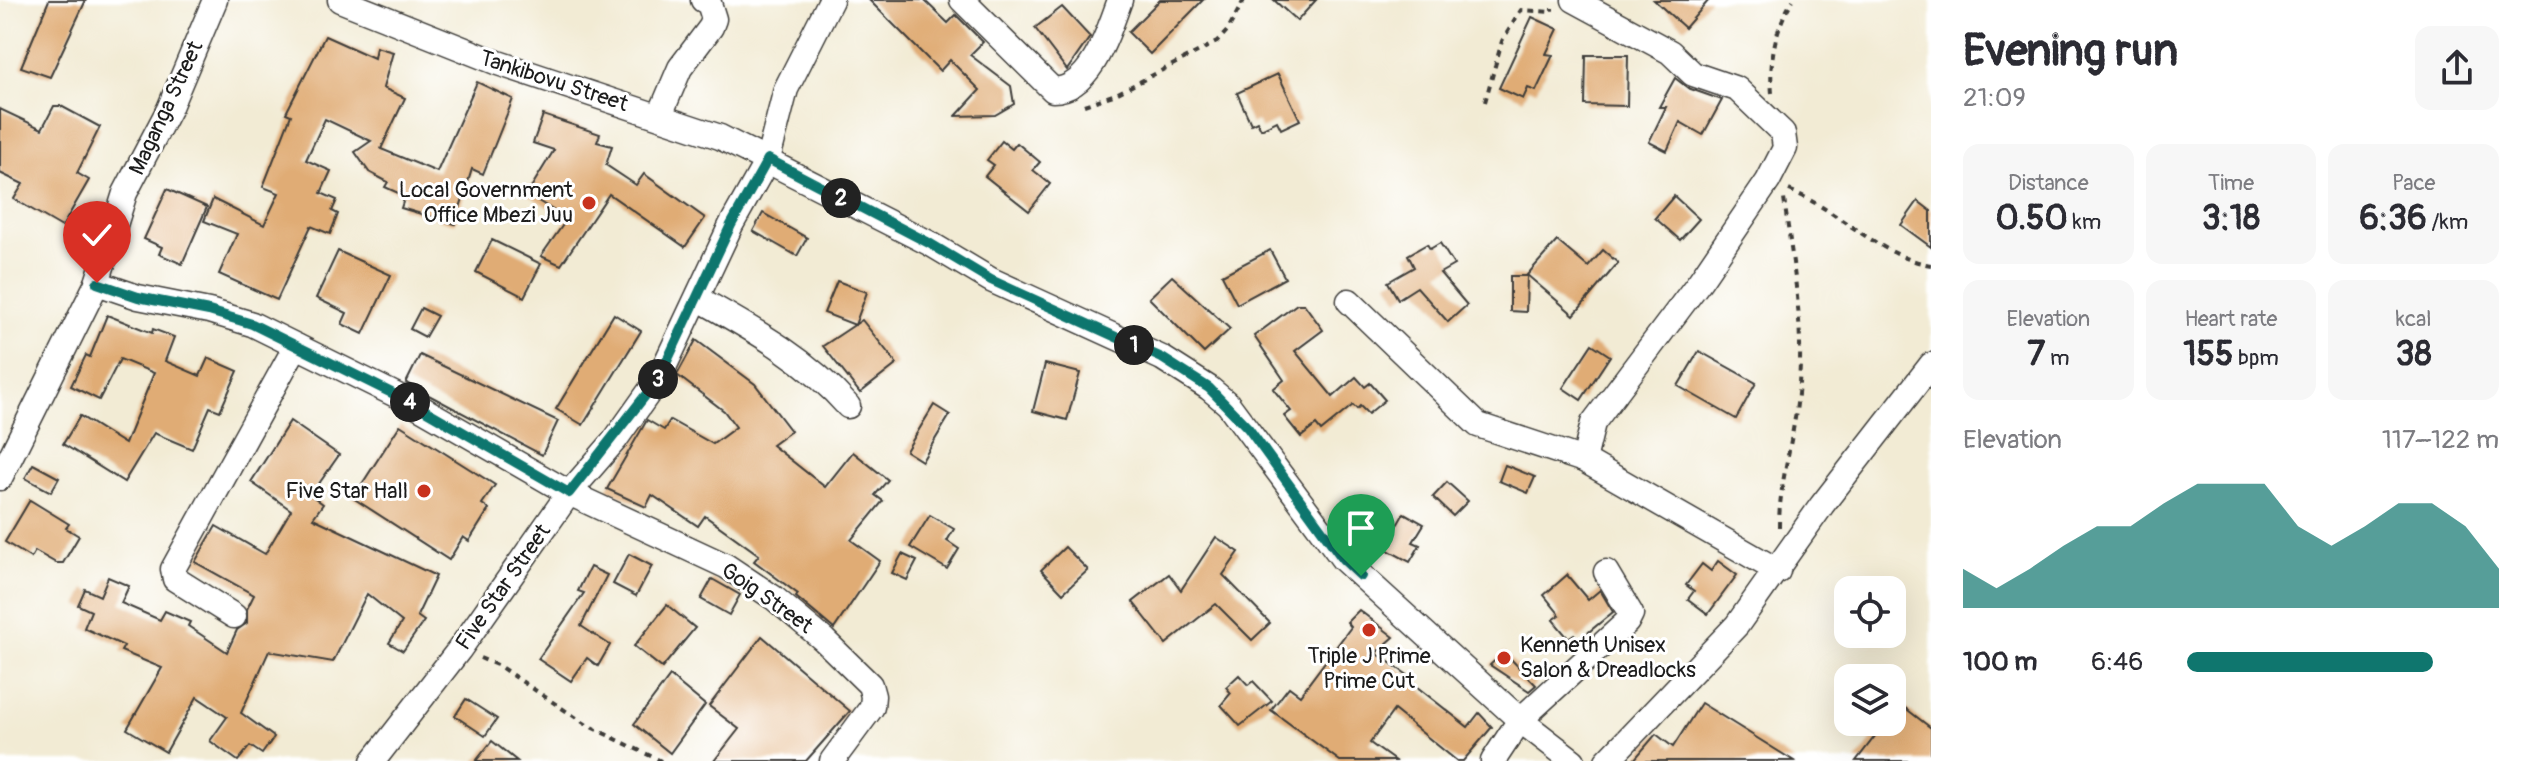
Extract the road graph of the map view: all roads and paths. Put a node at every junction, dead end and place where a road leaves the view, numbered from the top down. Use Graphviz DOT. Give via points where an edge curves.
graph roads {
  1 [pos="215,0"];
  2 [pos="340,0"];
  3 [pos="703,0"];
  4 [pos="831,0"];
  5 [pos="962,0"];
  6 [pos="1120,0"];
  7 [pos="1244,0"];
  8 [pos="1793,0"];
  9 [pos="1563,1"];
  10 [pos="1053,90"];
  11 [pos="1485,102"];
  12 [pos="660,115"];
  13 [pos="1783,133"];
  14 [pos="768,159"];
  15 [pos="1931,265"];
  16 [pos="97,283"];
  17 [pos="699,299"];
  18 [pos="1349,301"];
  19 [pos="296,346"];
  20 [pos="1931,365"];
  21 [pos="848,406"];
  22 [pos="1584,460"];
  23 [pos="0,478"];
  24 [pos="569,493"];
  25 [pos="1778,571"];
  26 [pos="1606,572"];
  27 [pos="234,616"];
  28 [pos="459,650"];
  29 [pos="1520,720"];
  30 [pos="373,761"];
  31 [pos="661,761"];
  32 [pos="832,761"];
  33 [pos="1493,761"];
  34 [pos="1573,761"];
  35 [pos="1607,761"];
  1 -- 16 [label="street, Maganga Street" via="169,109 125,193"];
  2 -- 12 [label="street, Tankibovu Street" via="498,63"];
  3 -- 12 [label="street" via="714,19 680,68"];
  4 -- 14 [label="street, Five Star Street" via="786,89"];
  5 -- 10 [label="street"];
  6 -- 10 [label="street" via="1096,59 1075,82"];
  7 -- 10 [label="path" via="1217,42 1116,94 1072,106"];
  8 -- 13 [label="path" via="1781,19 1770,76"];
  9 -- 11 [label="path" via="1552,12 1521,10 1502,41"];
  9 -- 13 [label="street" via="1670,52 1693,74 1737,89"];
  12 -- 14 [label="street, Tankibovu Street"];
  13 -- 22 [label="street" via="1785,148 1768,181 1593,423"];
  14 -- 17 [label="street, Five Star Street" via="731,225"];
  14 -- 29 [label="street, Tankibovu Street" via="991,280 1162,358 1209,388 1248,428 1343,559"];
  15 -- 25 [label="path" via="1904,260 1827,207 1783,190 1801,328 1798,396 1779,492"];
  16 -- 19 [label="street, Goig Street" via="252,324"];
  16 -- 23 [label="street, Maganga Street"];
  17 -- 21 [label="street" via="771,340 825,380"];
  17 -- 24 [label="street, Five Star Street" via="659,378"];
  18 -- 22 [label="street" via="1478,425"];
  19 -- 24 [label="street, Goig Street" via="416,405"];
  19 -- 27 [label="street" via="173,569 175,579 187,589"];
  20 -- 25 [label="street" via="1822,505"];
  22 -- 25 [label="street"];
  24 -- 28 [label="street, Five Star Street"];
  24 -- 32 [label="street, Goig Street" via="726,566 774,598 870,685 872,707"];
  25 -- 35 [label="street" via="1737,625"];
  26 -- 29 [label="street" via="1631,614 1627,622"];
  28 -- 30 [label="street, Five Star Street"];
  28 -- 31 [label="path" via="499,666 587,725"];
  29 -- 33 [label="street"];
  29 -- 34 [label="street, Tankibovu Street"];
}
